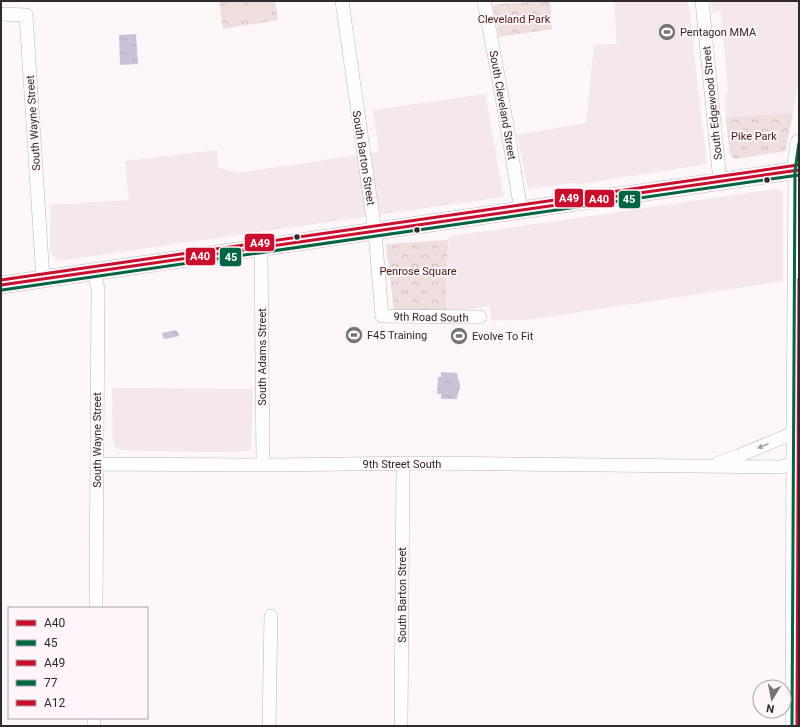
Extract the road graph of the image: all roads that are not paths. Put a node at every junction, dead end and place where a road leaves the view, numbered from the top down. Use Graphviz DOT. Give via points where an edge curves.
graph roads {
  1 [pos="342,1"];
  2 [pos="484,1"];
  3 [pos="702,1"];
  4 [pos="1,14"];
  5 [pos="799,143"];
  6 [pos="797,170"];
  7 [pos="720,181"];
  8 [pos="521,210"];
  9 [pos="375,232"];
  10 [pos="261,248"];
  11 [pos="94,272"];
  12 [pos="43,279"];
  13 [pos="1,285"];
  14 [pos="382,316"];
  15 [pos="480,317"];
  16 [pos="796,432"];
  17 [pos="796,463"];
  18 [pos="97,464"];
  19 [pos="403,464"];
  20 [pos="263,465"];
  21 [pos="707,466"];
  22 [pos="96,607"];
  23 [pos="271,616"];
  24 [pos="269,726"];
  25 [pos="401,726"];
  26 [pos="792,726"];
  1 -- 9 [label="street, South Barton Street"];
  2 -- 8 [label="street, South Cleveland Street"];
  3 -- 7 [label="street, South Edgewood Street"];
  4 -- 12 [label="street, South Wayne Street" via="26,15"];
  5 -- 6 [label="main road"];
  6 -- 7 [label="main road"];
  6 -- 16 [label="street"];
  7 -- 8 [label="main road"];
  8 -- 9 [label="main road"];
  9 -- 10 [label="main road"];
  9 -- 14 [label="street, South Barton Street"];
  10 -- 11 [label="main road"];
  10 -- 20 [label="street, South Adams Street"];
  11 -- 12 [label="main road"];
  11 -- 18 [label="street, South Wayne Street" via="98,289"];
  12 -- 13 [label="main road"];
  14 -- 15 [label="street, 9th Road South"];
  16 -- 17 [label="street"];
  16 -- 21 [label="street, 9th Street South, one-way"];
  17 -- 21 [label="street, 9th Street South" via="781,468"];
  17 -- 26 [label="street"];
  18 -- 20 [label="street, 9th Street South"];
  18 -- 22 [label="street, South Wayne Street"];
  19 -- 20 [label="street, 9th Street South"];
  19 -- 21 [label="street, 9th Street South"];
  19 -- 25 [label="street, South Barton Street"];
  23 -- 24 [label="street"];
}
